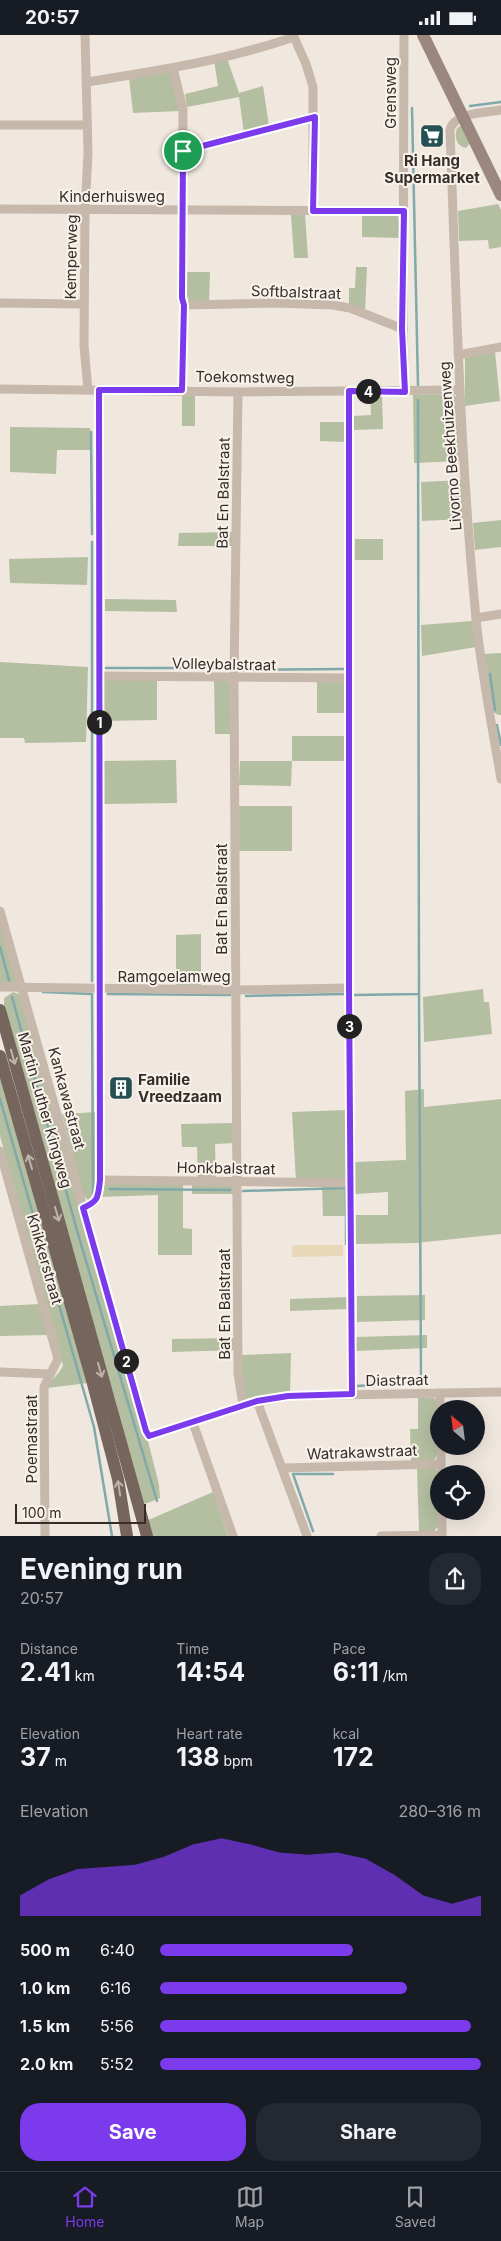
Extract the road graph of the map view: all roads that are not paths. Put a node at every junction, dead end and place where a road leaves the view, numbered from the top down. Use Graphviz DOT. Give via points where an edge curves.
graph roads {
  1 [pos="85,35"];
  2 [pos="404,35"];
  3 [pos="424,35"];
  4 [pos="293,36"];
  5 [pos="173,68"];
  6 [pos="86,82"];
  7 [pos="501,111"];
  8 [pos="464,116"];
  9 [pos="315,117"];
  10 [pos="0,125"];
  11 [pos="87,125"];
  12 [pos="183,151"];
  13 [pos="501,195"];
  14 [pos="0,209"];
  15 [pos="182,209"];
  16 [pos="85,211"];
  17 [pos="313,211"];
  18 [pos="404,211"];
  19 [pos="0,303"];
  20 [pos="84,304"];
  21 [pos="184,305"];
  22 [pos="402,329"];
  23 [pos="501,347"];
  24 [pos="458,355"];
  25 [pos="0,389"];
  26 [pos="88,389"];
  27 [pos="99,390"];
  28 [pos="182,390"];
  29 [pos="459,390"];
  30 [pos="349,391"];
  31 [pos="238,392"];
  32 [pos="405,392"];
  33 [pos="501,614"];
  34 [pos="476,618"];
  35 [pos="99,675"];
  36 [pos="234,678"];
  37 [pos="349,678"];
  38 [pos="501,779"];
  39 [pos="0,911"];
  40 [pos="0,987"];
  41 [pos="22,988"];
  42 [pos="349,988"];
  43 [pos="98,989"];
  44 [pos="236,990"];
  45 [pos="0,1010"];
  46 [pos="0,1056"];
  47 [pos="0,1151"];
  48 [pos="100,1180"];
  49 [pos="238,1181"];
  50 [pos="351,1183"];
  51 [pos="83,1208"];
  52 [pos="0,1373"];
  53 [pos="50,1373"];
  54 [pos="501,1392"];
  55 [pos="440,1393"];
  56 [pos="352,1394"];
  57 [pos="440,1400"];
  58 [pos="257,1401"];
  59 [pos="243,1405"];
  60 [pos="192,1423"];
  61 [pos="149,1436"];
  62 [pos="441,1455"];
  63 [pos="441,1464"];
  64 [pos="283,1468"];
  65 [pos="442,1520"];
  66 [pos="442,1535"];
  67 [pos="45,1536"];
  68 [pos="127,1536"];
  69 [pos="147,1536"];
  70 [pos="233,1536"];
  71 [pos="307,1536"];
  72 [pos="381,1536"];
  1 -- 6 [label="street, Kemperweg"];
  2 -- 18 [label="street, Grensweg"];
  3 -- 8 [label="street"];
  4 -- 5 [label="street" via="272,45"];
  4 -- 9 [label="street" via="313,87"];
  5 -- 6 [label="street"];
  5 -- 12 [label="street" via="183,109"];
  6 -- 11 [label="street, Kemperweg"];
  7 -- 8 [label="street"];
  8 -- 13 [label="street"];
  8 -- 24 [label="street, Livorno Beekhuizenweg" via="452,123 450,130"];
  9 -- 12 [label="street"];
  9 -- 17 [label="street"];
  10 -- 11 [label="street"];
  11 -- 16 [label="street, Kemperweg"];
  12 -- 15 [label="street"];
  14 -- 16 [label="street, Kinderhuisweg"];
  15 -- 16 [label="street, Kinderhuisweg"];
  15 -- 17 [label="street, Kinderhuisweg"];
  15 -- 21 [label="street"];
  16 -- 20 [label="street, Kemperweg"];
  17 -- 18 [label="street, Kinderhuisweg"];
  18 -- 22 [label="street, Grensweg"];
  19 -- 20 [label="street"];
  20 -- 26 [label="street, Kemperweg"];
  21 -- 22 [label="street, Softbalstraat" via="333,305 350,308"];
  21 -- 28 [label="street"];
  22 -- 32 [label="street, Grensweg"];
  23 -- 24 [label="street"];
  24 -- 29 [label="street, Livorno Beekhuizenweg"];
  25 -- 26 [label="street, Toekomstweg"];
  26 -- 27 [label="street, Toekomstweg"];
  27 -- 28 [label="street, Toekomstweg"];
  27 -- 35 [label="street"];
  28 -- 31 [label="street, Toekomstweg"];
  29 -- 32 [label="street, Toekomstweg"];
  29 -- 34 [label="street, Livorno Beekhuizenweg"];
  30 -- 31 [label="street, Toekomstweg"];
  30 -- 32 [label="street, Toekomstweg"];
  30 -- 37 [label="street"];
  31 -- 36 [label="street, Bat En Balstraat"];
  33 -- 34 [label="street"];
  34 -- 38 [label="street, Livorno Beekhuizenweg"];
  35 -- 36 [label="street, Volleybalstraat"];
  35 -- 43 [label="street"];
  36 -- 37 [label="street, Volleybalstraat"];
  36 -- 44 [label="street, Bat En Balstraat"];
  37 -- 42 [label="street"];
  39 -- 41 [label="street, Kankawastraat"];
  40 -- 41 [label="street, Ramgoelamweg"];
  41 -- 43 [label="street, Ramgoelamweg"];
  41 -- 51 [label="street, Kankawastraat"];
  42 -- 44 [label="street, Ramgoelamweg"];
  42 -- 50 [label="street"];
  43 -- 44 [label="street, Ramgoelamweg"];
  43 -- 48 [label="street"];
  44 -- 49 [label="street, Bat En Balstraat"];
  45 -- 69 [label="main road, Martin Luther Kingweg, one-way"];
  68 -- 46 [label="main road, Martin Luther Kingweg, one-way" via="118,1479"];
  47 -- 53 [label="street, Knikkerstraat" via="56,1347 57,1366"];
  48 -- 49 [label="street, Honkbalstraat"];
  48 -- 51 [label="street" via="97,1199"];
  49 -- 50 [label="street, Honkbalstraat"];
  49 -- 59 [label="street, Bat En Balstraat" via="238,1373"];
  50 -- 56 [label="street"];
  51 -- 61 [label="street, Kankawastraat"];
  52 -- 53 [label="street"];
  53 -- 67 [label="street, Poemastraat" via="44,1387"];
  54 -- 55 [label="street, Diastraat"];
  55 -- 56 [label="street, Diastraat"];
  55 -- 57 [label="street"];
  56 -- 58 [label="street, Diastraat" via="288,1396"];
  58 -- 59 [label="street, Diastraat"];
  58 -- 64 [label="street"];
  59 -- 60 [label="street, Diastraat"];
  60 -- 61 [label="street, Diastraat"];
  60 -- 70 [label="street"];
  62 -- 63 [label="street"];
  63 -- 64 [label="street, Watrakawstraat"];
  64 -- 71 [label="street"];
  65 -- 66 [label="street"];
  66 -- 72 [label="street"];
}
